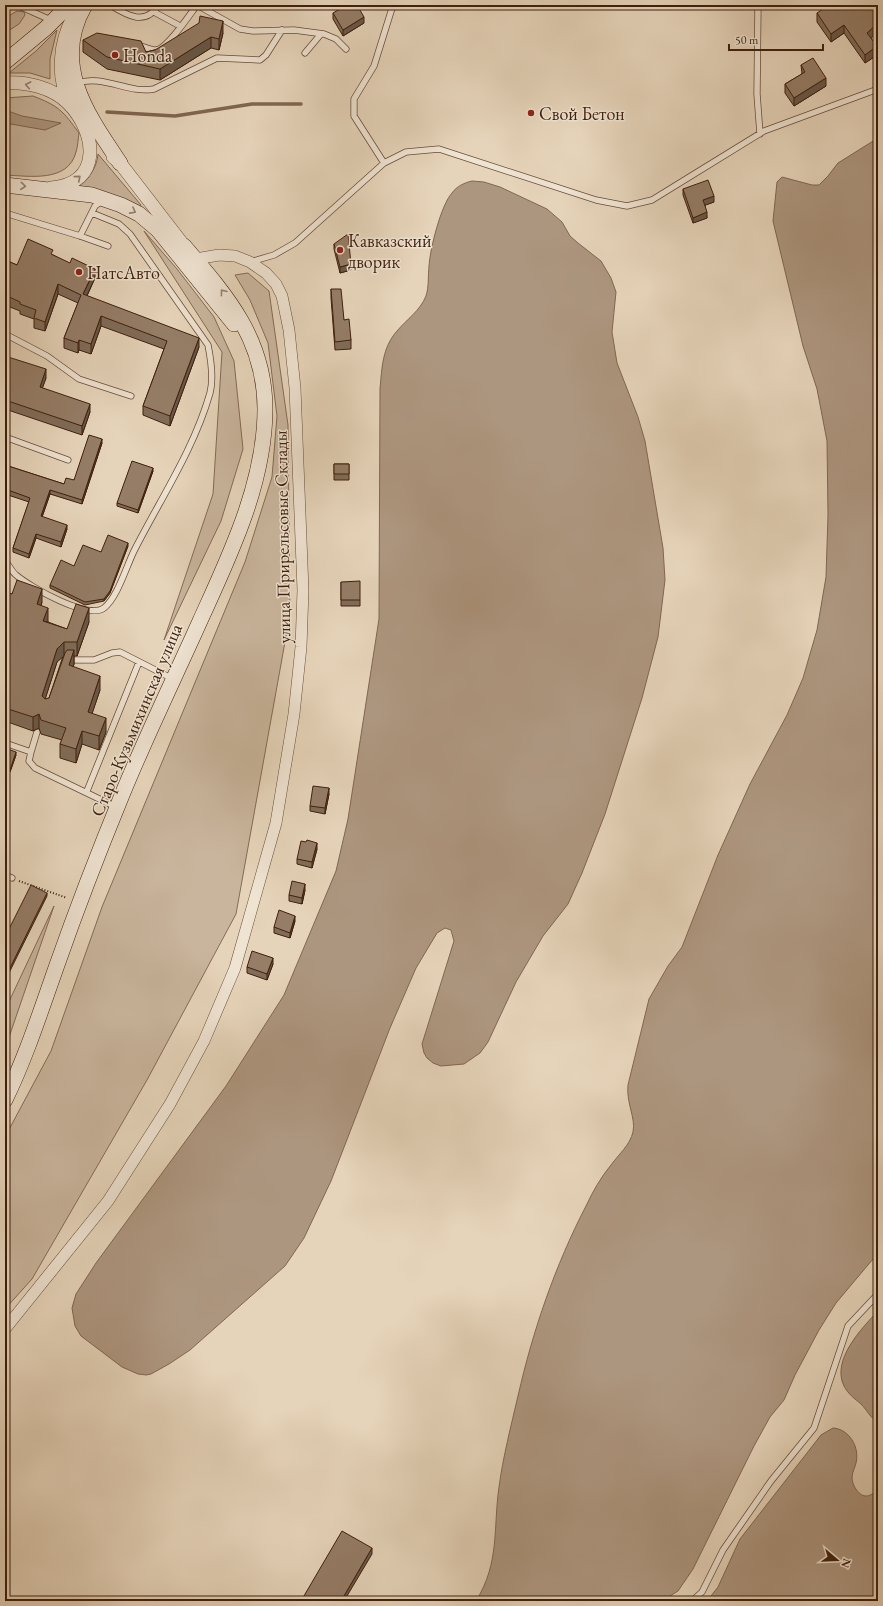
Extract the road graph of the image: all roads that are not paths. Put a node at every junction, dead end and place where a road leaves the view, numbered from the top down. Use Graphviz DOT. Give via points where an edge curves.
graph roads {
  1 [pos="16,5"];
  2 [pos="69,5"];
  3 [pos="110,5"];
  4 [pos="159,5"];
  5 [pos="197,5"];
  6 [pos="393,5"];
  7 [pos="758,5"];
  8 [pos="85,6"];
  9 [pos="154,12"];
  10 [pos="53,21"];
  11 [pos="180,26"];
  12 [pos="282,30"];
  13 [pos="321,34"];
  14 [pos="128,42"];
  15 [pos="346,49"];
  16 [pos="305,53"];
  17 [pos="5,62"];
  18 [pos="5,83"];
  19 [pos="76,84"];
  20 [pos="878,89"];
  21 [pos="75,112"];
  22 [pos="88,134"];
  23 [pos="760,134"];
  24 [pos="120,163"];
  25 [pos="384,163"];
  26 [pos="5,185"];
  27 [pos="42,188"];
  28 [pos="84,194"];
  29 [pos="108,200"];
  30 [pos="92,213"];
  31 [pos="5,214"];
  32 [pos="80,236"];
  33 [pos="108,246"];
  34 [pos="184,246"];
  35 [pos="190,260"];
  36 [pos="250,262"];
  37 [pos="5,334"];
  38 [pos="131,396"];
  39 [pos="5,437"];
  40 [pos="68,460"];
  41 [pos="5,561"];
  42 [pos="139,662"];
  43 [pos="61,664"];
  44 [pos="173,679"];
  45 [pos="37,732"];
  46 [pos="5,743"];
  47 [pos="31,752"];
  48 [pos="87,792"];
  49 [pos="118,807"];
  50 [pos="5,875"];
  51 [pos="12,878"];
  52 [pos="5,1100"];
  53 [pos="878,1294"];
  54 [pos="5,1330"];
  55 [pos="692,1601"];
  1 -- 10 [label="lane"];
  2 -- 10 [label="main road"];
  3 -- 9 [label="lane" via="140,18 148,17"];
  4 -- 9 [label="lane"];
  5 -- 11 [label="lane"];
  5 -- 12 [label="lane" via="240,29"];
  6 -- 25 [label="lane" via="374,66 354,99 354,116"];
  7 -- 23 [label="lane" via="757,94"];
  8 -- 19 [label="main road, Старо-Кузьмихинская улица" via="76,27 72,47 72,68"];
  8 -- 21 [label="street" via="70,25 62,57 63,87"];
  9 -- 11 [label="lane"];
  10 -- 17 [label="main road"];
  11 -- 14 [label="lane" via="168,43 160,49"];
  12 -- 13 [label="lane"];
  12 -- 19 [label="lane" via="260,60 217,58 154,89 144,91 96,80 85,80"];
  13 -- 15 [label="lane" via="336,39"];
  13 -- 16 [label="lane"];
  21 -- 18 [label="street, one-way" via="65,101 46,90 28,84"];
  19 -- 24 [label="main road, Старо-Кузьмихинская улица" via="88,113"];
  20 -- 23 [label="lane"];
  21 -- 22 [label="street"];
  22 -- 24 [label="street, Старо-Кузьмихинская улица"];
  27 -- 22 [label="street, one-way" via="66,185 82,174 91,155"];
  23 -- 25 [label="lane" via="652,200 627,206 596,200 439,149 406,152"];
  24 -- 34 [label="street, Старо-Кузьмихинская улица"];
  25 -- 36 [label="lane" via="295,243 274,255"];
  26 -- 27 [label="main road, Старо-Кузьмихинская улица, one-way"];
  27 -- 28 [label="main road, Старо-Кузьмихинская улица"];
  28 -- 29 [label="main road, Старо-Кузьмихинская улица"];
  28 -- 30 [label="lane" via="93,202"];
  29 -- 30 [label="lane" via="98,203"];
  29 -- 35 [label="main road, Старо-Кузьмихинская улица, one-way" via="146,219"];
  30 -- 32 [label="lane"];
  30 -- 41 [label="lane" via="119,224 130,234 208,345 212,362 210,392 198,427 176,473 134,550 113,597 104,608 91,611 50,596 16,575"];
  31 -- 32 [label="lane"];
  32 -- 33 [label="lane"];
  34 -- 35 [label="main road, Старо-Кузьмихинская улица"];
  35 -- 36 [label="street, улица Прирельсовые Склады" via="218,255 234,256"];
  35 -- 44 [label="main road, Старо-Кузьмихинская улица" via="235,309 262,370 265,410 258,465 248,504 232,547"];
  36 -- 54 [label="street, улица Прирельсовые Склады" via="266,273 282,296 289,330 295,388 303,590 301,647 294,714 276,822 235,968 204,1041 170,1104 108,1201"];
  37 -- 38 [label="lane" via="47,356 79,379"];
  39 -- 40 [label="lane"];
  42 -- 43 [label="lane" via="120,652 94,660 65,660"];
  42 -- 44 [label="lane"];
  42 -- 48 [label="lane"];
  44 -- 49 [label="main road, Старо-Кузьмихинская улица"];
  45 -- 47 [label="lane"];
  46 -- 47 [label="lane"];
  47 -- 48 [label="lane" via="29,761 34,768"];
  48 -- 49 [label="lane"];
  49 -- 52 [label="main road, Старо-Кузьмихинская улица"];
  50 -- 51 [label="lane"];
  53 -- 55 [label="lane" via="848,1326 814,1428 771,1481 723,1550 702,1592"];
}
